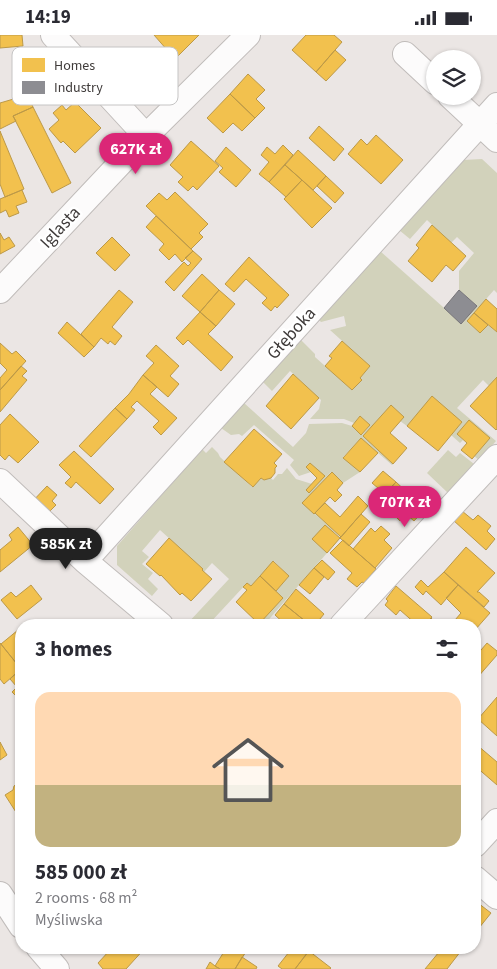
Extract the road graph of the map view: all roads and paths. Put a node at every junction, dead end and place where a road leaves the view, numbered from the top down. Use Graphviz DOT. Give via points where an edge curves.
graph roads {
  1 [pos="53,35"];
  2 [pos="248,35"];
  3 [pos="64,47"];
  4 [pos="405,54"];
  5 [pos="426,74"];
  6 [pos="178,104"];
  7 [pos="118,105"];
  8 [pos="177,105"];
  9 [pos="460,105"];
  10 [pos="497,105"];
  11 [pos="489,132"];
  12 [pos="146,135"];
  13 [pos="0,291"];
  14 [pos="497,457"];
  15 [pos="0,481"];
  16 [pos="85,561"];
  17 [pos="154,619"];
  18 [pos="348,619"];
  19 [pos="497,821"];
  20 [pos="481,838"];
  21 [pos="481,883"];
  22 [pos="497,897"];
  23 [pos="44,954"];
  24 [pos="57,969"];
  1 -- 3 [label="street"];
  2 -- 6 [label="street, Iglasta"];
  4 -- 5 [label="street"];
  7 -- 12 [label="street"];
  8 -- 12 [label="street, Iglasta"];
  9 -- 11 [label="street"];
  10 -- 11 [label="street, Głęboka"];
  11 -- 16 [label="street, Głęboka"];
  12 -- 13 [label="street, Iglasta"];
  14 -- 18 [label="street"];
  15 -- 16 [label="street"];
  16 -- 17 [label="street"];
  19 -- 20 [label="street"];
  21 -- 22 [label="street"];
  23 -- 24 [label="street"];
}
